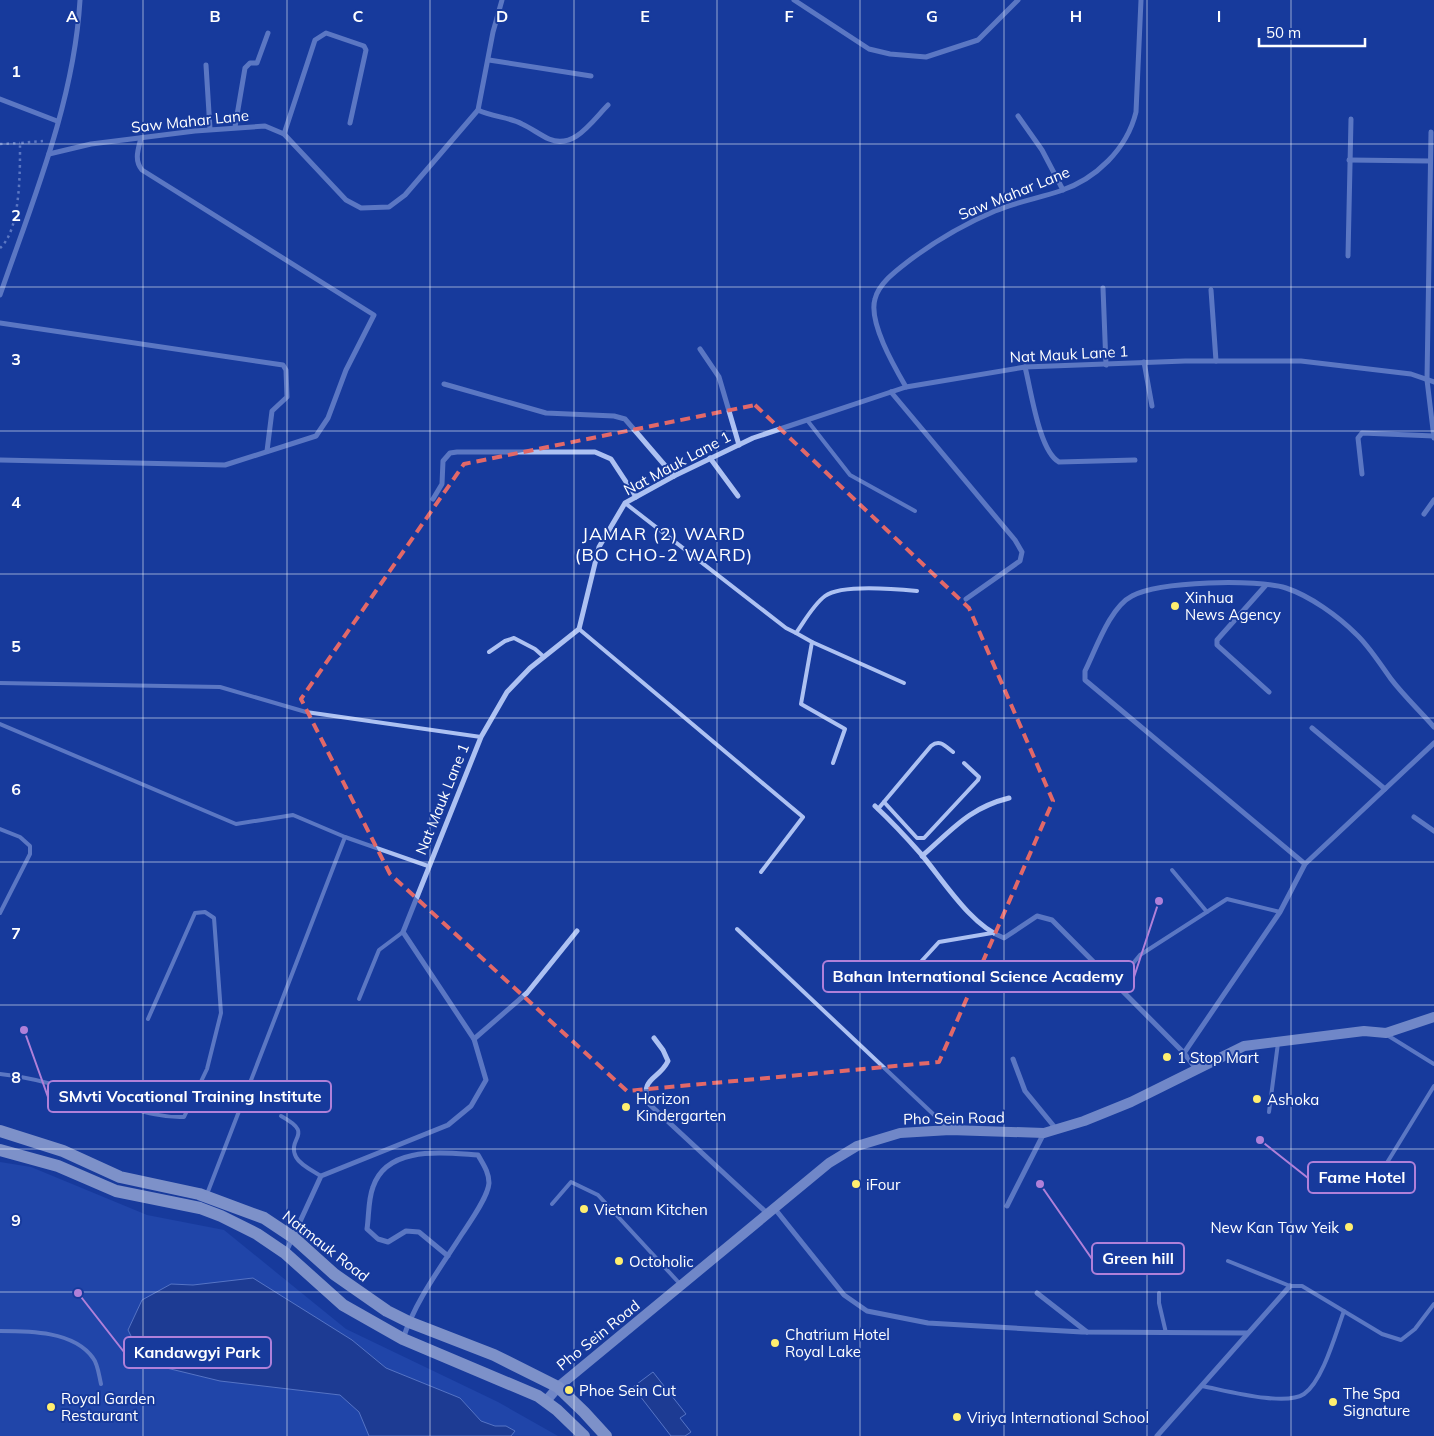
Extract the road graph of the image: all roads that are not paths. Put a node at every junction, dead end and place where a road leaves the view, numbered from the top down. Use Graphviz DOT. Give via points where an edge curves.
graph roads {
  1 [pos="80,0"];
  2 [pos="502,0"];
  3 [pos="794,0"];
  4 [pos="1018,0"];
  5 [pos="1142,0"];
  6 [pos="268,34"];
  7 [pos="489,60"];
  8 [pos="206,66"];
  9 [pos="591,76"];
  10 [pos="0,100"];
  11 [pos="608,105"];
  12 [pos="478,110"];
  13 [pos="1018,116"];
  14 [pos="1351,119"];
  15 [pos="57,121"];
  16 [pos="350,124"];
  17 [pos="235,127"];
  18 [pos="210,129"];
  19 [pos="1430,132"];
  20 [pos="284,134"];
  21 [pos="141,138"];
  22 [pos="49,154"];
  23 [pos="1348,160"];
  24 [pos="1430,161"];
  25 [pos="1063,190"];
  26 [pos="1348,256"];
  27 [pos="1103,288"];
  28 [pos="1211,290"];
  29 [pos="0,295"];
  30 [pos="0,323"];
  31 [pos="700,349"];
  32 [pos="1216,361"];
  33 [pos="1144,362"];
  34 [pos="1106,364"];
  35 [pos="1025,368"];
  36 [pos="1427,380"];
  37 [pos="1434,382"];
  38 [pos="444,384"];
  39 [pos="906,387"];
  40 [pos="891,392"];
  41 [pos="1152,406"];
  42 [pos="807,420"];
  43 [pos="1434,437"];
  44 [pos="739,444"];
  45 [pos="267,451"];
  46 [pos="710,458"];
  47 [pos="0,460"];
  48 [pos="1135,460"];
  49 [pos="1362,474"];
  50 [pos="674,476"];
  51 [pos="738,496"];
  52 [pos="636,497"];
  53 [pos="433,499"];
  54 [pos="1434,500"];
  55 [pos="625,503"];
  56 [pos="915,511"];
  57 [pos="1424,514"];
  58 [pos="1266,586"];
  59 [pos="917,591"];
  60 [pos="966,599"];
  61 [pos="579,629"];
  62 [pos="796,633"];
  63 [pos="812,642"];
  64 [pos="489,652"];
  65 [pos="544,657"];
  66 [pos="0,683"];
  67 [pos="904,683"];
  68 [pos="1269,692"];
  69 [pos="0,724"];
  70 [pos="1434,727"];
  71 [pos="1312,728"];
  72 [pos="482,738"];
  73 [pos="1434,743"];
  74 [pos="953,752"];
  75 [pos="833,763"];
  76 [pos="964,763"];
  77 [pos="1385,788"];
  78 [pos="1009,798"];
  79 [pos="884,802"];
  80 [pos="877,807"];
  81 [pos="1414,817"];
  82 [pos="0,829"];
  83 [pos="1434,832"];
  84 [pos="345,837"];
  85 [pos="922,856"];
  86 [pos="1305,864"];
  87 [pos="428,866"];
  88 [pos="1172,870"];
  89 [pos="761,872"];
  90 [pos="1207,912"];
  91 [pos="1280,912"];
  92 [pos="0,913"];
  93 [pos="737,929"];
  94 [pos="577,931"];
  95 [pos="402,932"];
  96 [pos="992,934"];
  97 [pos="1115,985"];
  98 [pos="896,989"];
  99 [pos="359,999"];
  100 [pos="1434,1017"];
  101 [pos="148,1019"];
  102 [pos="1386,1034"];
  103 [pos="654,1038"];
  104 [pos="474,1039"];
  105 [pos="1278,1041"];
  106 [pos="1184,1053"];
  107 [pos="1013,1059"];
  108 [pos="1434,1064"];
  109 [pos="1196,1069"];
  110 [pos="0,1074"];
  111 [pos="1434,1086"];
  112 [pos="1269,1112"];
  113 [pos="281,1116"];
  114 [pos="950,1130"];
  115 [pos="0,1131"];
  116 [pos="1057,1131"];
  117 [pos="1044,1133"];
  118 [pos="0,1150"];
  119 [pos="1385,1166"];
  120 [pos="321,1176"];
  121 [pos="206,1196"];
  122 [pos="552,1204"];
  123 [pos="1007,1206"];
  124 [pos="772,1212"];
  125 [pos="294,1238"];
  126 [pos="285,1253"];
  127 [pos="448,1256"];
  128 [pos="1228,1261"];
  129 [pos="682,1286"];
  130 [pos="1290,1286"];
  131 [pos="1037,1293"];
  132 [pos="1159,1293"];
  133 [pos="1434,1304"];
  134 [pos="1344,1311"];
  135 [pos="409,1322"];
  136 [pos="0,1331"];
  137 [pos="1087,1332"];
  138 [pos="1166,1334"];
  139 [pos="1247,1334"];
  140 [pos="403,1339"];
  141 [pos="101,1384"];
  142 [pos="1202,1386"];
  143 [pos="558,1387"];
  144 [pos="546,1401"];
  145 [pos="584,1436"];
  146 [pos="606,1436"];
  147 [pos="1157,1436"];
  1 -- 15 [label="street" via="67,86"];
  2 -- 7 [label="street, Saw Mahar Lane"];
  3 -- 4 [label="street" via="869,49 926,57 978,40"];
  5 -- 25 [label="street, Saw Mahar Lane" via="1136,112 1132,130 1102,167"];
  6 -- 17 [label="street" via="257,63 250,63 245,68"];
  7 -- 9 [label="street"];
  7 -- 12 [label="street, Saw Mahar Lane"];
  8 -- 18 [label="street"];
  10 -- 15 [label="street"];
  11 -- 12 [label="street" via="574,138 563,143 550,140 520,123"];
  12 -- 20 [label="street, Saw Mahar Lane" via="405,195 390,207 361,208 346,200"];
  13 -- 25 [label="street" via="1042,150"];
  14 -- 23 [label="street"];
  15 -- 22 [label="street"];
  16 -- 20 [label="street" via="366,50 364,46 326,33 315,40"];
  17 -- 18 [label="street, Saw Mahar Lane"];
  17 -- 20 [label="street, Saw Mahar Lane" via="265,126"];
  18 -- 21 [label="street, Saw Mahar Lane"];
  19 -- 24 [label="street"];
  21 -- 22 [label="street, Saw Mahar Lane" via="91,144"];
  21 -- 45 [label="street" via="137,157 142,170 374,315 346,370 322,430 316,436"];
  22 -- 29 [label="street"];
  23 -- 24 [label="street"];
  23 -- 26 [label="street"];
  24 -- 36 [label="street"];
  25 -- 39 [label="street, Saw Mahar Lane" via="997,210 945,234 885,282 874,300 875,318 890,359"];
  27 -- 34 [label="street"];
  28 -- 32 [label="street"];
  30 -- 45 [label="street" via="283,365 287,397 272,411"];
  31 -- 44 [label="street" via="719,377"];
  32 -- 33 [label="street, Nat Mauk Lane 1"];
  32 -- 36 [label="street, Nat Mauk Lane 1" via="1301,361 1411,374"];
  33 -- 34 [label="street, Nat Mauk Lane 1"];
  33 -- 41 [label="street"];
  34 -- 35 [label="street, Nat Mauk Lane 1"];
  35 -- 39 [label="street, Nat Mauk Lane 1"];
  35 -- 48 [label="street" via="1045,445 1053,459 1059,462"];
  36 -- 37 [label="street, Nat Mauk Lane 1"];
  36 -- 43 [label="street"];
  38 -- 50 [label="street" via="546,413 625,419"];
  39 -- 40 [label="street, Nat Mauk Lane 1"];
  40 -- 42 [label="street, Nat Mauk Lane 1"];
  40 -- 60 [label="street" via="1016,540 1022,552 1020,561"];
  42 -- 44 [label="street, Nat Mauk Lane 1"];
  42 -- 56 [label="lane" via="850,474"];
  43 -- 49 [label="street" via="1362,433 1358,438"];
  44 -- 46 [label="street, Nat Mauk Lane 1"];
  45 -- 47 [label="street" via="225,465"];
  46 -- 50 [label="street, Nat Mauk Lane 1"];
  46 -- 51 [label="street"];
  50 -- 52 [label="street, Nat Mauk Lane 1"];
  52 -- 53 [label="street" via="611,459 595,452 450,452 443,461 442,484"];
  52 -- 55 [label="street, Nat Mauk Lane 1"];
  54 -- 57 [label="street"];
  55 -- 61 [label="street, Nat Mauk Lane 1" via="600,547"];
  55 -- 62 [label="lane"];
  58 -- 68 [label="street" via="1217,640 1217,645"];
  58 -- 70 [label="street" via="1289,589 1318,605 1357,634"];
  58 -- 86 [label="street" via="1201,583 1169,586 1132,596 1115,611 1084,676"];
  59 -- 62 [label="lane" via="881,587 825,595"];
  61 -- 65 [label="street, Nat Mauk Lane 1"];
  61 -- 89 [label="lane" via="803,817"];
  62 -- 63 [label="lane"];
  63 -- 67 [label="lane"];
  63 -- 75 [label="lane" via="801,704 845,730"];
  64 -- 65 [label="lane" via="505,640 514,638"];
  65 -- 72 [label="street, Nat Mauk Lane 1" via="507,692"];
  66 -- 72 [label="lane" via="220,687 306,712"];
  69 -- 84 [label="lane" via="236,824 293,815"];
  71 -- 77 [label="street"];
  72 -- 87 [label="street, Nat Mauk Lane 1"];
  73 -- 77 [label="street"];
  74 -- 79 [label="lane" via="943,743 935,742 884,798"];
  76 -- 79 [label="lane" via="979,777 978,780 924,838 917,838"];
  77 -- 86 [label="street"];
  78 -- 85 [label="street" via="974,810"];
  79 -- 80 [label="lane"];
  80 -- 85 [label="street"];
  81 -- 83 [label="street"];
  82 -- 92 [label="lane" via="30,846 30,854"];
  84 -- 87 [label="lane"];
  84 -- 121 [label="lane"];
  85 -- 96 [label="street"];
  86 -- 91 [label="street"];
  87 -- 95 [label="street, Nat Mauk Lane 1"];
  88 -- 90 [label="lane"];
  90 -- 91 [label="lane" via="1227,899"];
  90 -- 97 [label="lane" via="1140,956"];
  91 -- 106 [label="street"];
  93 -- 114 [label="lane"];
  94 -- 104 [label="street" via="526,993"];
  95 -- 99 [label="lane" via="379,950"];
  95 -- 104 [label="street"];
  96 -- 97 [label="street" via="1004,938 1037,916 1052,920"];
  96 -- 98 [label="lane" via="939,942"];
  97 -- 106 [label="street"];
  100 -- 102 [label="main road, Pho Sein Road"];
  101 -- 110 [label="lane" via="195,913 205,912 214,918 220,1013 207,1069 184,1117 170,1118 143,1112 22,1076"];
  102 -- 105 [label="main road, Pho Sein Road" via="1364,1031"];
  102 -- 108 [label="lane"];
  103 -- 124 [label="street" via="668,1061 648,1082 645,1093 648,1103"];
  104 -- 120 [label="street" via="486,1080 471,1106 448,1125"];
  105 -- 109 [label="main road, Pho Sein Road" via="1244,1046"];
  105 -- 112 [label="lane"];
  106 -- 109 [label="street"];
  107 -- 116 [label="street" via="1025,1091"];
  109 -- 116 [label="main road, Pho Sein Road" via="1131,1102"];
  111 -- 119 [label="lane"];
  113 -- 120 [label="lane" via="299,1129 296,1158"];
  114 -- 117 [label="main road, Pho Sein Road"];
  114 -- 124 [label="main road, Pho Sein Road" via="900,1133 857,1146 829,1163"];
  115 -- 121 [label="main road, Natmauk Road" via="63,1152 120,1177"];
  116 -- 117 [label="main road, Pho Sein Road"];
  117 -- 123 [label="street"];
  118 -- 126 [label="main road, Natmauk Road" via="58,1166 116,1191 200,1208 257,1234"];
  120 -- 125 [label="street"];
  121 -- 125 [label="main road, Natmauk Road" via="264,1218"];
  122 -- 129 [label="lane" via="571,1182 598,1195"];
  124 -- 129 [label="main road, Pho Sein Road"];
  124 -- 137 [label="street" via="844,1295 867,1311 928,1323"];
  125 -- 126 [label="street"];
  125 -- 135 [label="main road, Natmauk Road" via="366,1298"];
  126 -- 140 [label="main road, Natmauk Road" via="344,1305"];
  127 -- 127 [label="street" via="419,1232 406,1231 388,1242 378,1239 367,1229 373,1186 386,1165 408,1156 442,1152 478,1155 489,1173 489,1186 474,1217"];
  127 -- 135 [label="street"];
  128 -- 130 [label="lane"];
  129 -- 143 [label="main road, Pho Sein Road"];
  130 -- 134 [label="lane" via="1302,1286"];
  130 -- 139 [label="street"];
  131 -- 137 [label="street"];
  132 -- 138 [label="lane"];
  133 -- 134 [label="lane" via="1415,1329 1401,1340 1382,1334"];
  134 -- 142 [label="lane" via="1322,1369 1304,1394 1287,1399 1266,1398"];
  135 -- 140 [label="street"];
  135 -- 143 [label="main road, Natmauk Road" via="494,1356"];
  136 -- 141 [label="lane" via="29,1331 74,1341 94,1358"];
  137 -- 138 [label="street"];
  138 -- 139 [label="street"];
  139 -- 142 [label="street"];
  140 -- 144 [label="main road, Natmauk Road"];
  142 -- 147 [label="street"];
  143 -- 144 [label="main road, Pho Sein Road"];
  143 -- 146 [label="main road, Natmauk Road"];
  144 -- 145 [label="main road, Natmauk Road"];
}
